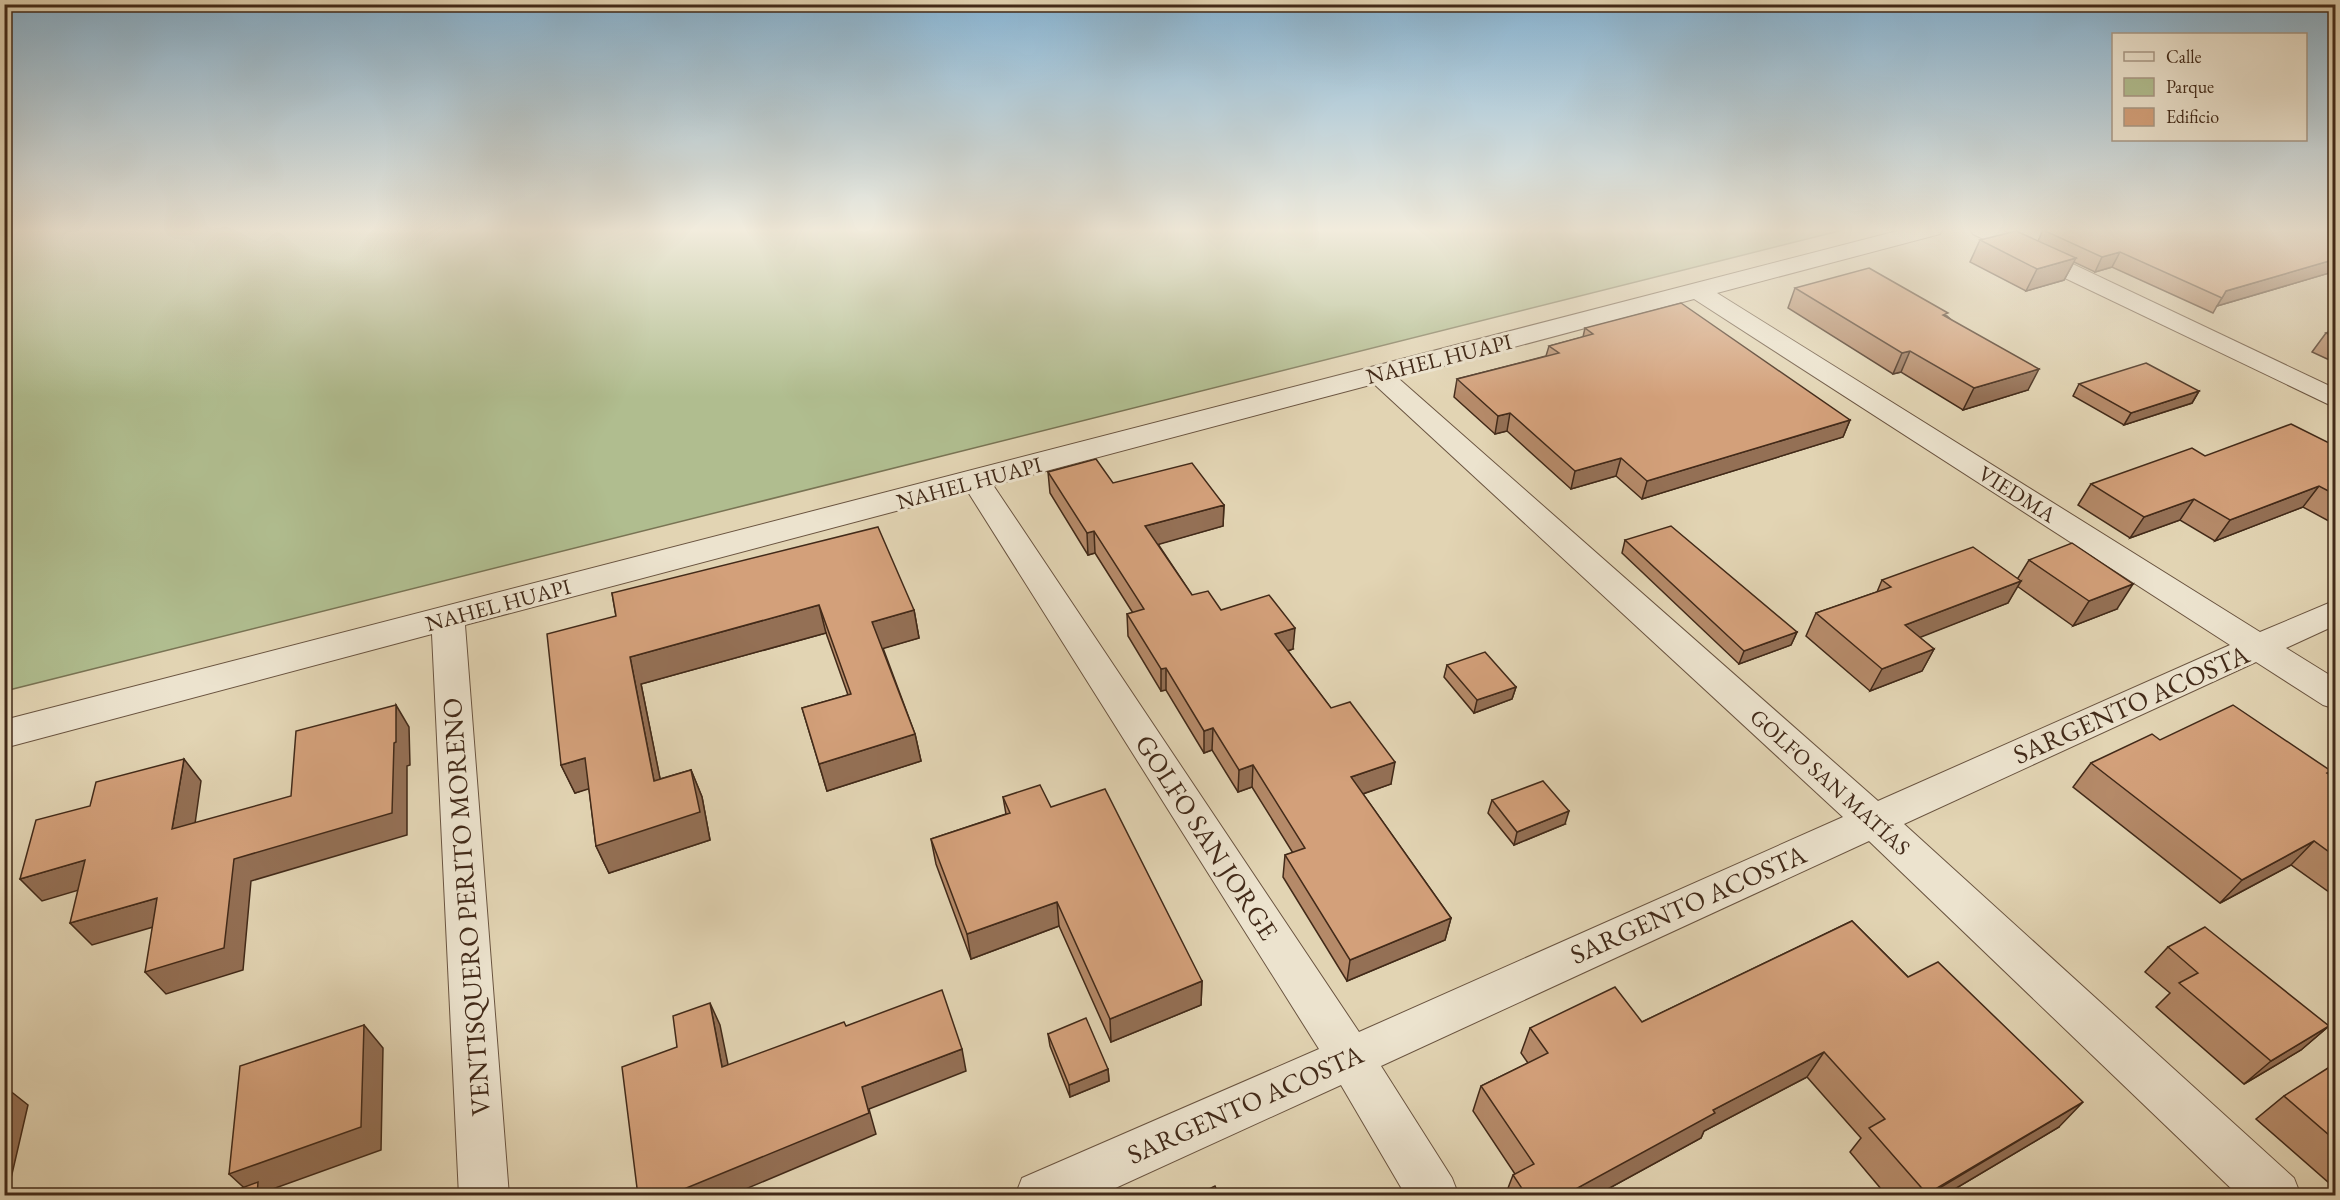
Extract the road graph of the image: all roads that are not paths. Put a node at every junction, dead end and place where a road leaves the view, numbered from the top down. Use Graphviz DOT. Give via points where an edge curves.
graph roads {
  1 [pos="1725,285"];
  2 [pos="2097,285"];
  3 [pos="1699,292"];
  4 [pos="1378,374"];
  5 [pos="2336,400"];
  6 [pos="976,481"];
  7 [pos="2336,611"];
  8 [pos="448,618"];
  9 [pos="2257,647"];
  10 [pos="2336,696"];
  11 [pos="4,734"];
  12 [pos="1873,820"];
  13 [pos="1350,1058"];
  14 [pos="484,1196"];
  15 [pos="1040,1196"];
  16 [pos="1434,1196"];
  17 [pos="2276,1196"];
  1 -- 3 [label="street, NAHEL HUAPI"];
  2 -- 5 [label="street"];
  3 -- 4 [label="street, NAHEL HUAPI"];
  3 -- 9 [label="street, VIEDMA"];
  4 -- 6 [label="street, NAHEL HUAPI"];
  4 -- 12 [label="street, GOLFO SAN MATÍAS"];
  6 -- 8 [label="street, NAHEL HUAPI"];
  6 -- 13 [label="street, GOLFO SAN JORGE"];
  7 -- 9 [label="street, SARGENTO ACOSTA"];
  8 -- 11 [label="street, NAHEL HUAPI"];
  8 -- 14 [label="street, VENTISQUERO PERITO MORENO"];
  9 -- 10 [label="street, VIEDMA"];
  9 -- 12 [label="street, SARGENTO ACOSTA"];
  12 -- 13 [label="street, SARGENTO ACOSTA"];
  12 -- 17 [label="street, GOLFO SAN MATÍAS"];
  13 -- 15 [label="street, SARGENTO ACOSTA"];
  13 -- 16 [label="street, GOLFO SAN JORGE"];
}
